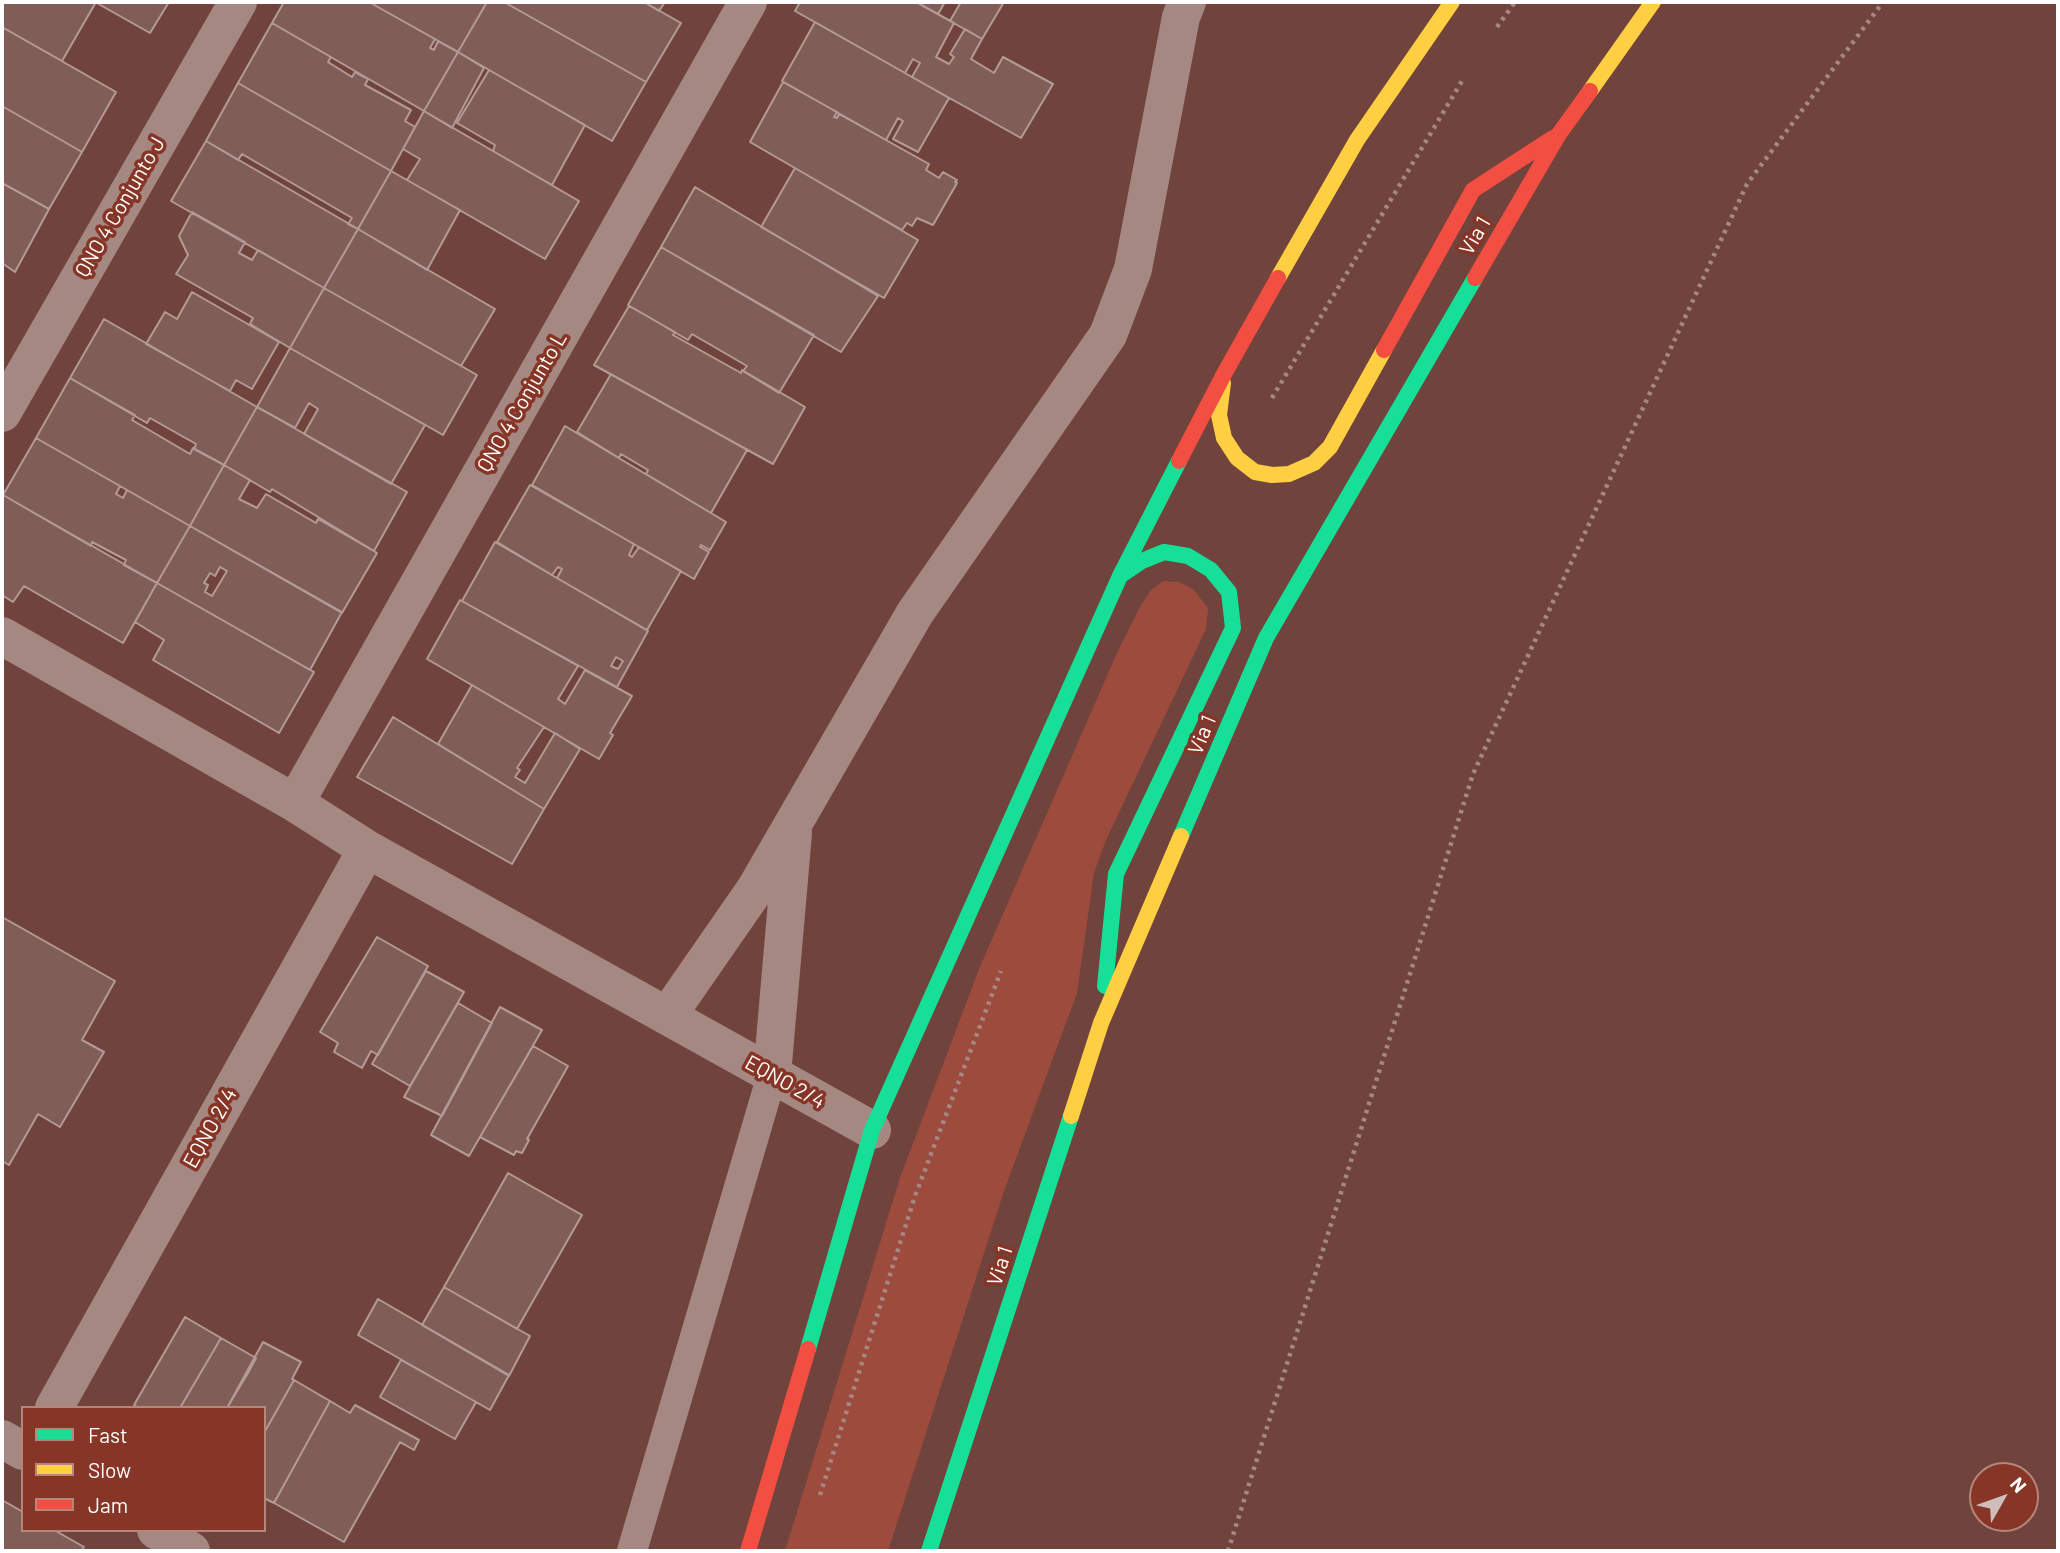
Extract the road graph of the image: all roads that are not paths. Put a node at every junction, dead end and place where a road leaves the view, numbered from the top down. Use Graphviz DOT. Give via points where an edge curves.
graph roads {
  1 [pos="238,2"];
  2 [pos="748,2"];
  3 [pos="1187,2"];
  4 [pos="1452,2"];
  5 [pos="1653,2"];
  6 [pos="1559,134"];
  7 [pos="1224,374"];
  8 [pos="2,413"];
  9 [pos="1120,576"];
  10 [pos="2,636"];
  11 [pos="295,803"];
  12 [pos="794,823"];
  13 [pos="367,849"];
  14 [pos="668,1015"];
  15 [pos="1101,1023"];
  16 [pos="772,1075"];
  17 [pos="872,1130"];
  18 [pos="55,1406"];
  19 [pos="2,1439"];
  20 [pos="21,1450"];
  21 [pos="159,1532"];
  22 [pos="191,1551"];
  23 [pos="632,1551"];
  24 [pos="748,1551"];
  25 [pos="929,1551"];
  1 -- 8 [label="street, QNO 4 Conjunto J"];
  2 -- 11 [label="street, QNO 4 Conjunto L"];
  3 -- 12 [label="street" via="1133,269 1108,335 915,613"];
  4 -- 7 [label="main road" via="1357,140"];
  5 -- 6 [label="main road, Via 1"];
  6 -- 7 [label="main road" via="1473,190 1330,447 1314,463 1289,474 1272,475 1255,472 1237,458 1224,438 1219,415"];
  6 -- 15 [label="main road, Via 1" via="1266,638"];
  7 -- 9 [label="main road"];
  9 -- 15 [label="main road" via="1164,552 1188,556 1211,570 1229,592 1233,628 1116,874"];
  9 -- 17 [label="main road"];
  10 -- 11 [label="street, EQNO 2/4"];
  11 -- 13 [label="street, EQNO 2/4"];
  12 -- 14 [label="street" via="756,888"];
  12 -- 16 [label="street"];
  13 -- 14 [label="street, EQNO 2/4"];
  13 -- 18 [label="street, EQNO 2/4"];
  14 -- 16 [label="street, EQNO 2/4"];
  15 -- 25 [label="main road, Via 1"];
  16 -- 17 [label="street, EQNO 2/4"];
  16 -- 23 [label="lane"];
  17 -- 24 [label="main road"];
  19 -- 20 [label="street"];
  21 -- 22 [label="street"];
}
